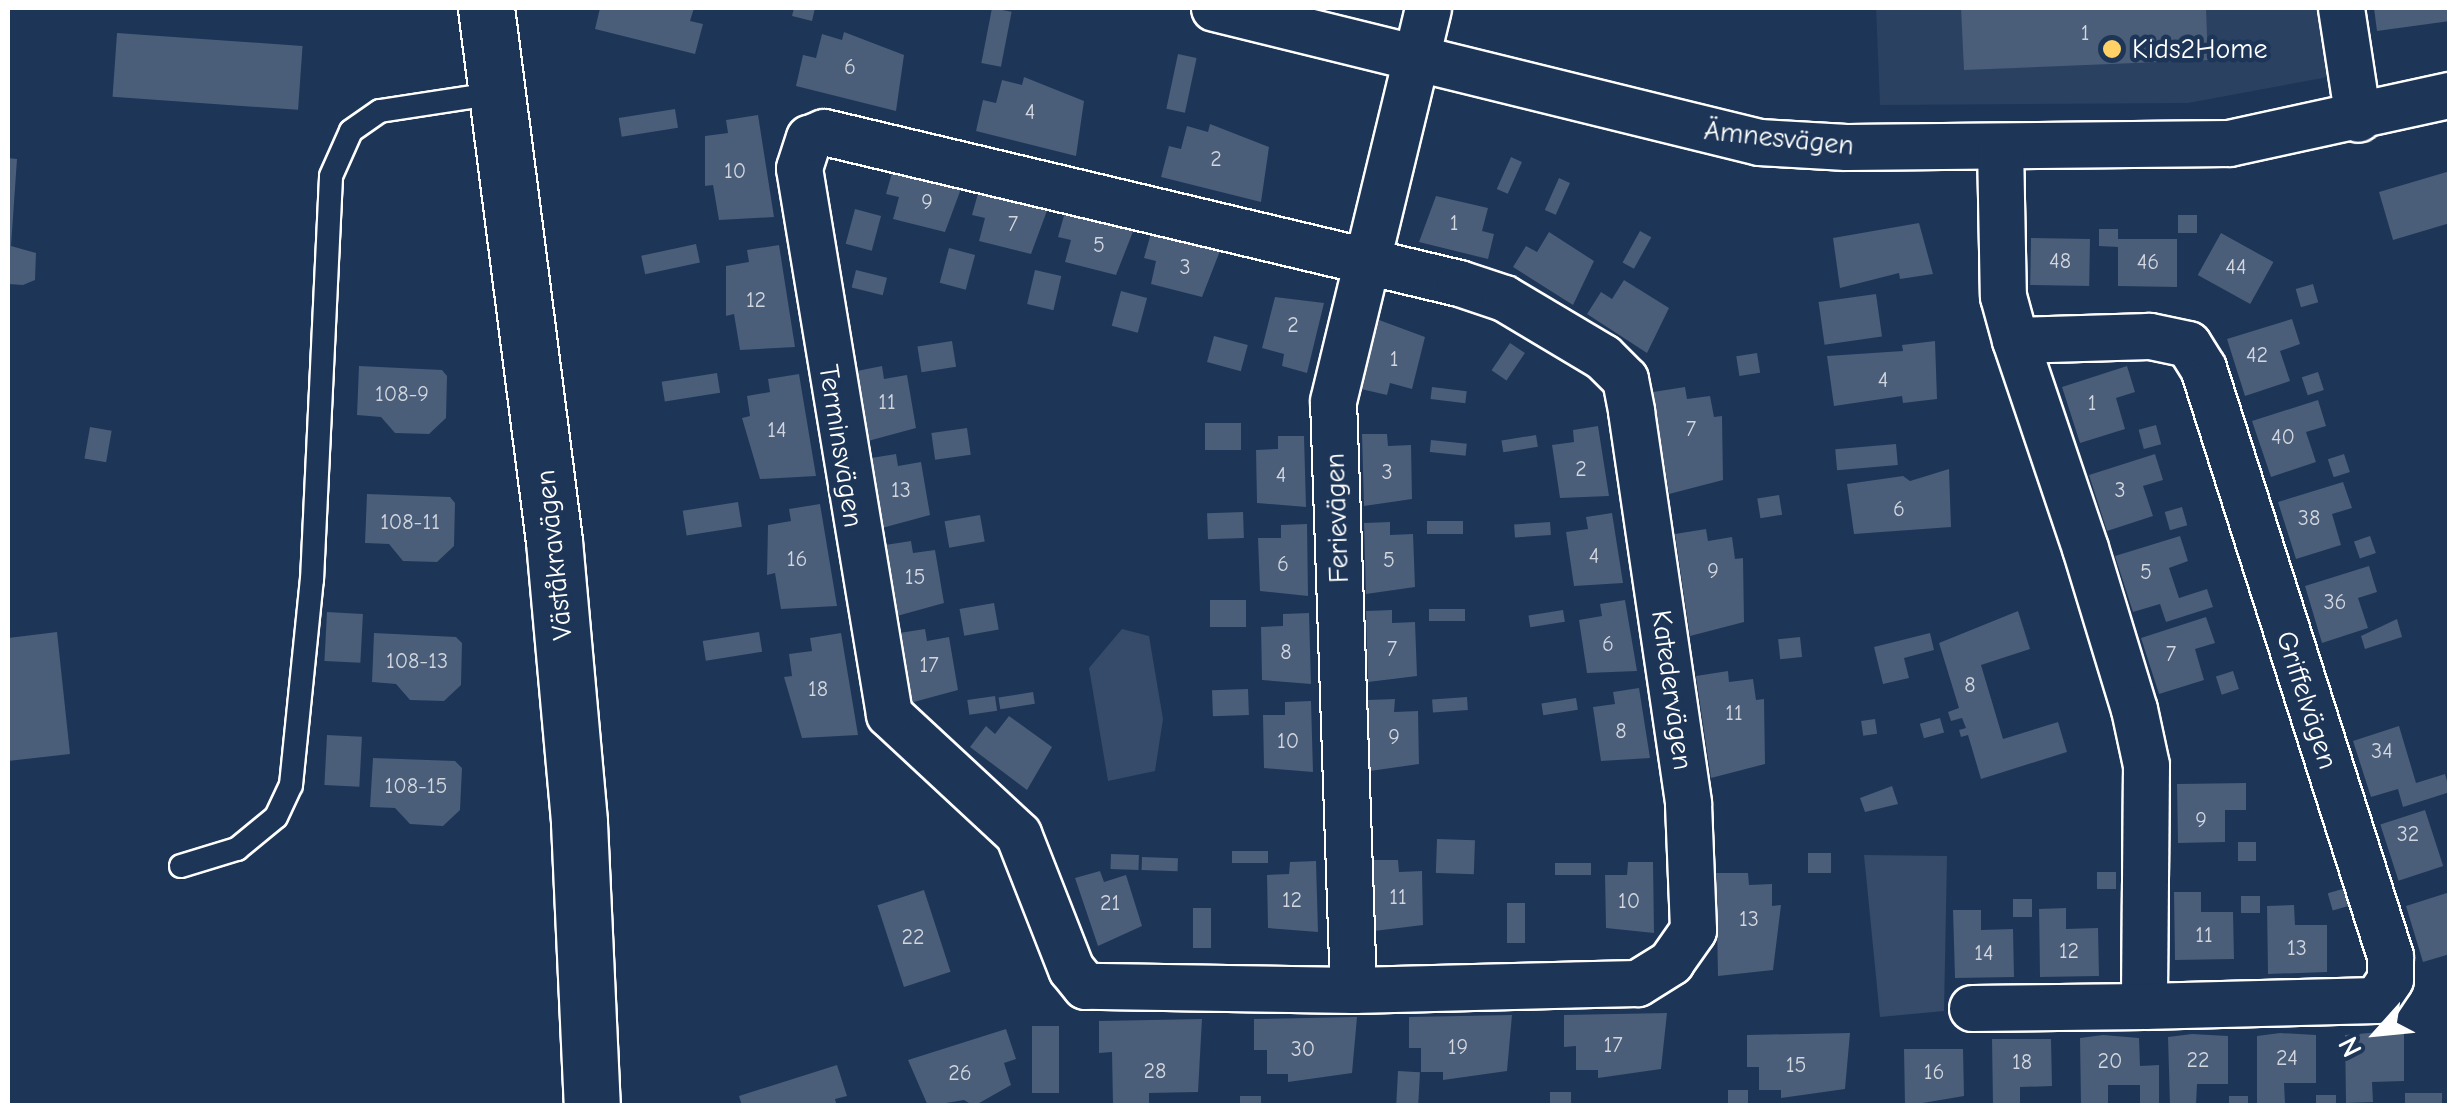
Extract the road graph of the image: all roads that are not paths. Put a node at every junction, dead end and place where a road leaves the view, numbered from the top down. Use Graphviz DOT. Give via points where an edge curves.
graph roads {
  1 [pos="486,8"];
  2 [pos="1214,8"];
  3 [pos="1428,8"];
  4 [pos="2342,8"];
  5 [pos="1416,55"];
  6 [pos="498,93"];
  7 [pos="2450,94"];
  8 [pos="2358,119"];
  9 [pos="2000,146"];
  10 [pos="1368,257"];
  11 [pos="2015,340"];
  12 [pos="182,866"];
  13 [pos="1354,990"];
  14 [pos="2144,1006"];
  15 [pos="1972,1008"];
  16 [pos="592,1106"];
  1 -- 6 [label="street, Väståkravägen"];
  2 -- 5 [label="street, Ämnesvägen"];
  3 -- 5 [label="street, Ferievägen"];
  4 -- 8 [label="street"];
  5 -- 9 [label="street, Ämnesvägen" via="1686,129 1759,142"];
  5 -- 10 [label="street, Ferievägen"];
  6 -- 12 [label="lane" via="380,111 351,131 331,176 312,580 291,785 276,817 238,849"];
  6 -- 16 [label="street, Väståkravägen" via="564,654"];
  7 -- 8 [label="street, Ämnesvägen"];
  8 -- 9 [label="street, Ämnesvägen" via="2229,143"];
  9 -- 11 [label="street" via="2003,296"];
  10 -- 13 [label="street, Ferievägen" via="1333,401"];
  10 -- 13 [label="street, Katedervägen" via="1504,298 1603,357 1625,379 1688,804 1693,930 1671,962 1637,983"];
  10 -- 13 [label="street, Terminsvägen" via="1122,206 843,134 809,138 799,168 889,714 1018,834 1071,969 1085,986"];
  11 -- 14 [label="street" via="2085,548 2146,765"];
  11 -- 14 [label="street, Griffelvägen" via="2149,336 2188,344 2203,368 2390,956 2390,979 2376,1000"];
  14 -- 15 [label="street, Griffelvägen"];
}
